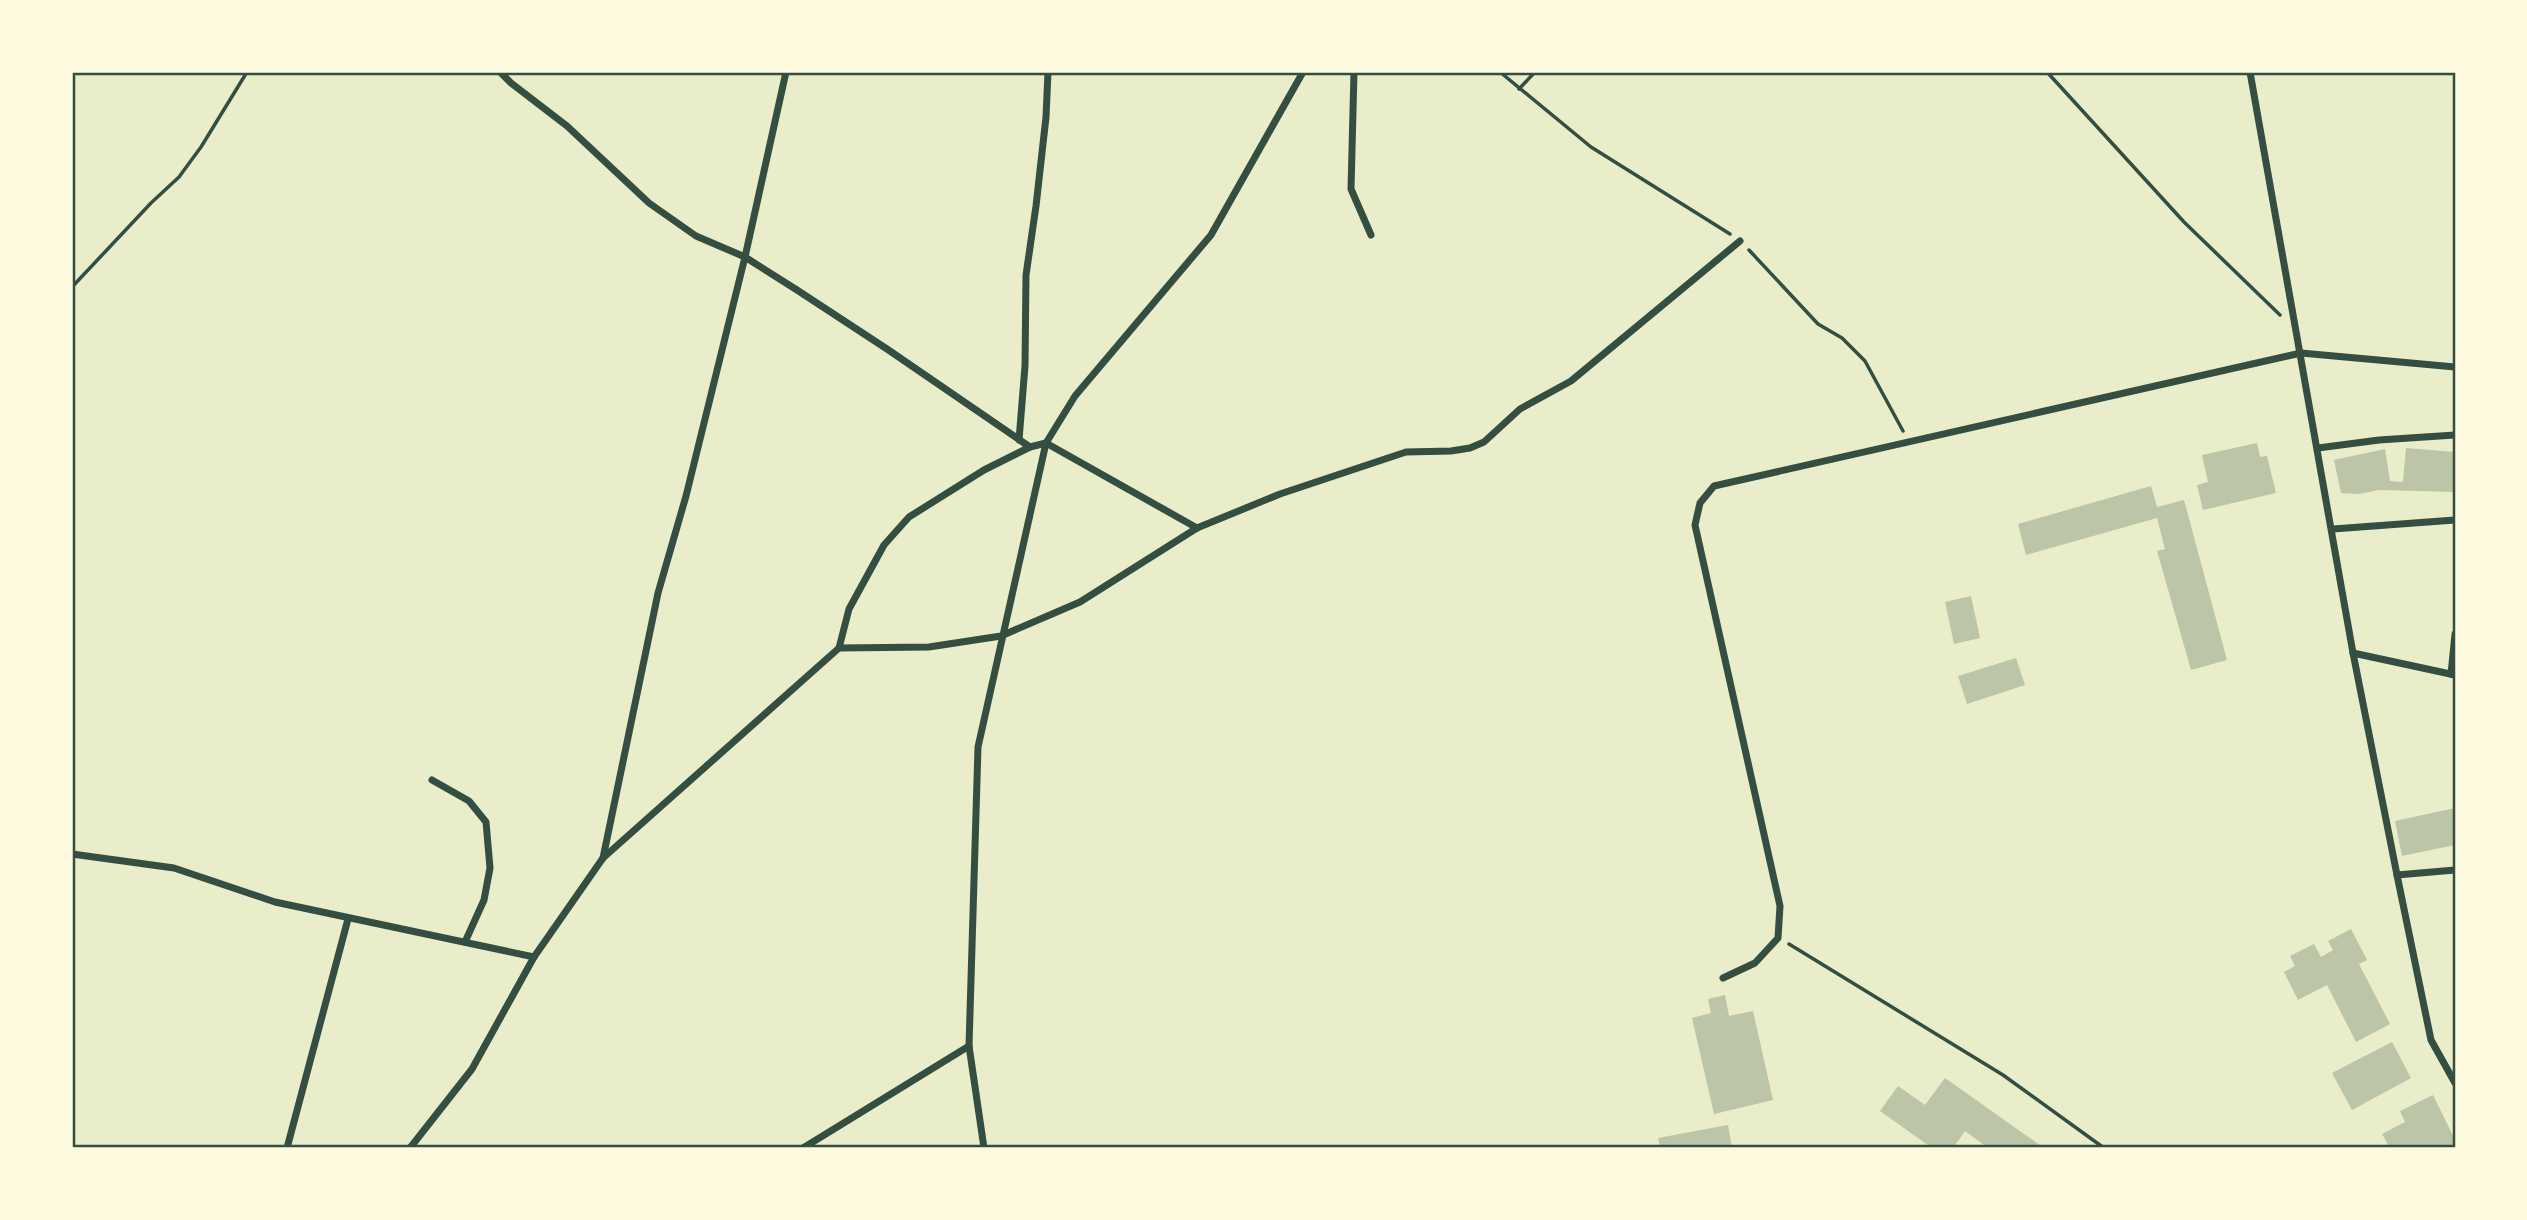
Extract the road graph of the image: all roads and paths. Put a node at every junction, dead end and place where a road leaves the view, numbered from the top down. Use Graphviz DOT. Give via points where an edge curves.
graph roads {
  1 [pos="247,72"];
  2 [pos="500,72"];
  3 [pos="786,72"];
  4 [pos="1048,72"];
  5 [pos="1303,72"];
  6 [pos="1354,72"];
  7 [pos="1535,72"];
  8 [pos="2047,72"];
  9 [pos="2250,72"];
  10 [pos="1520,89"];
  11 [pos="1371,235"];
  12 [pos="1740,241"];
  13 [pos="745,257"];
  14 [pos="72,287"];
  15 [pos="2297,331"];
  16 [pos="2301,353"];
  17 [pos="2455,367"];
  18 [pos="2455,435"];
  19 [pos="1019,440"];
  20 [pos="1045,443"];
  21 [pos="1030,447"];
  22 [pos="2318,448"];
  23 [pos="2455,520"];
  24 [pos="1198,528"];
  25 [pos="2333,529"];
  26 [pos="2455,634"];
  27 [pos="1001,636"];
  28 [pos="839,648"];
  29 [pos="2353,653"];
  30 [pos="2453,675"];
  31 [pos="432,780"];
  32 [pos="72,854"];
  33 [pos="603,858"];
  34 [pos="2455,870"];
  35 [pos="2397,875"];
  36 [pos="348,919"];
  37 [pos="1778,938"];
  38 [pos="465,942"];
  39 [pos="534,957"];
  40 [pos="1723,978"];
  41 [pos="969,1046"];
  42 [pos="2455,1083"];
  43 [pos="287,1148"];
  44 [pos="410,1148"];
  45 [pos="803,1148"];
  46 [pos="984,1148"];
  47 [pos="2104,1148"];
  1 -- 14 [label="path" via="179,177"];
  2 -- 13 [label="street" via="567,126 649,203 696,236"];
  3 -- 13 [label="street"];
  4 -- 19 [label="street" via="1026,275"];
  5 -- 20 [label="street" via="1211,235 1075,397"];
  6 -- 11 [label="street" via="1351,189"];
  7 -- 10 [label="path"];
  8 -- 15 [label="path" via="2184,222"];
  9 -- 15 [label="street"];
  12 -- 24 [label="street" via="1572,381 1534,400 1485,442 1451,451 1406,452 1280,494"];
  13 -- 19 [label="street"];
  13 -- 33 [label="street" via="658,593"];
  15 -- 16 [label="street"];
  16 -- 17 [label="street"];
  16 -- 22 [label="street"];
  16 -- 37 [label="street" via="1714,486 1700,503 1695,525 1780,906"];
  18 -- 22 [label="street"];
  19 -- 21 [label="street"];
  20 -- 21 [label="street"];
  20 -- 24 [label="street"];
  20 -- 27 [label="street"];
  21 -- 28 [label="street" via="909,517 884,545 849,608"];
  22 -- 25 [label="street"];
  23 -- 25 [label="street"];
  24 -- 27 [label="street" via="1080,602"];
  25 -- 29 [label="street"];
  26 -- 30 [label="street"];
  27 -- 28 [label="street" via="929,647"];
  27 -- 41 [label="street" via="978,747"];
  28 -- 33 [label="street"];
  29 -- 30 [label="street"];
  29 -- 35 [label="street"];
  31 -- 38 [label="street" via="469,801 486,822 490,869 484,900"];
  32 -- 36 [label="street" via="174,868 275,902"];
  33 -- 39 [label="street"];
  34 -- 35 [label="street"];
  35 -- 42 [label="street" via="2431,1040"];
  36 -- 38 [label="street"];
  36 -- 43 [label="street"];
  37 -- 40 [label="street" via="1755,962"];
  37 -- 47 [label="path" via="2003,1075"];
  38 -- 39 [label="street"];
  39 -- 44 [label="street" via="472,1069"];
  41 -- 45 [label="street"];
  41 -- 46 [label="street"];
}
